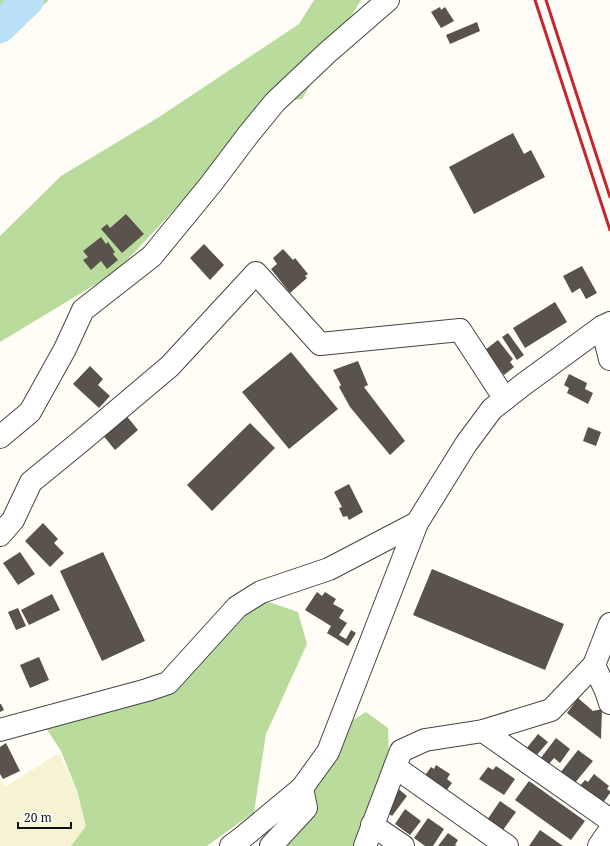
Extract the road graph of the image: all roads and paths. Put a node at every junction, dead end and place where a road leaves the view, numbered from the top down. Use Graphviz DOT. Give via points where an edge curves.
graph roads {
  1 [pos="388,0"];
  2 [pos="606,325"];
  3 [pos="610,359"];
  4 [pos="505,399"];
  5 [pos="0,437"];
  6 [pos="417,523"];
  7 [pos="0,535"];
  8 [pos="610,624"];
  9 [pos="594,665"];
  10 [pos="610,703"];
  11 [pos="0,730"];
  12 [pos="483,731"];
  13 [pos="395,767"];
  14 [pos="302,788"];
  15 [pos="610,820"];
  16 [pos="372,825"];
  17 [pos="610,830"];
  18 [pos="231,846"];
  19 [pos="271,846"];
  20 [pos="365,846"];
  21 [pos="403,846"];
  22 [pos="507,846"];
  23 [pos="599,846"];
  1 -- 5 [label="street" via="275,102 152,256 83,310 65,349 30,412"];
  2 -- 3 [label="street"];
  2 -- 4 [label="street"];
  4 -- 6 [label="street" via="492,409 466,444"];
  4 -- 7 [label="street" via="460,330 320,344 256,273 170,366 32,482 13,520"];
  6 -- 11 [label="street" via="328,569 261,592 238,607 168,683"];
  6 -- 14 [label="street" via="328,752"];
  8 -- 9 [label="street"];
  9 -- 10 [label="street"];
  9 -- 12 [label="street" via="550,710"];
  12 -- 13 [label="street" via="425,740 401,751"];
  12 -- 15 [label="street"];
  13 -- 16 [label="street"];
  13 -- 22 [label="street"];
  14 -- 18 [label="street"];
  14 -- 19 [label="street" via="306,808"];
  16 -- 20 [label="street"];
  16 -- 21 [label="street"];
  17 -- 23 [label="street"];
}
